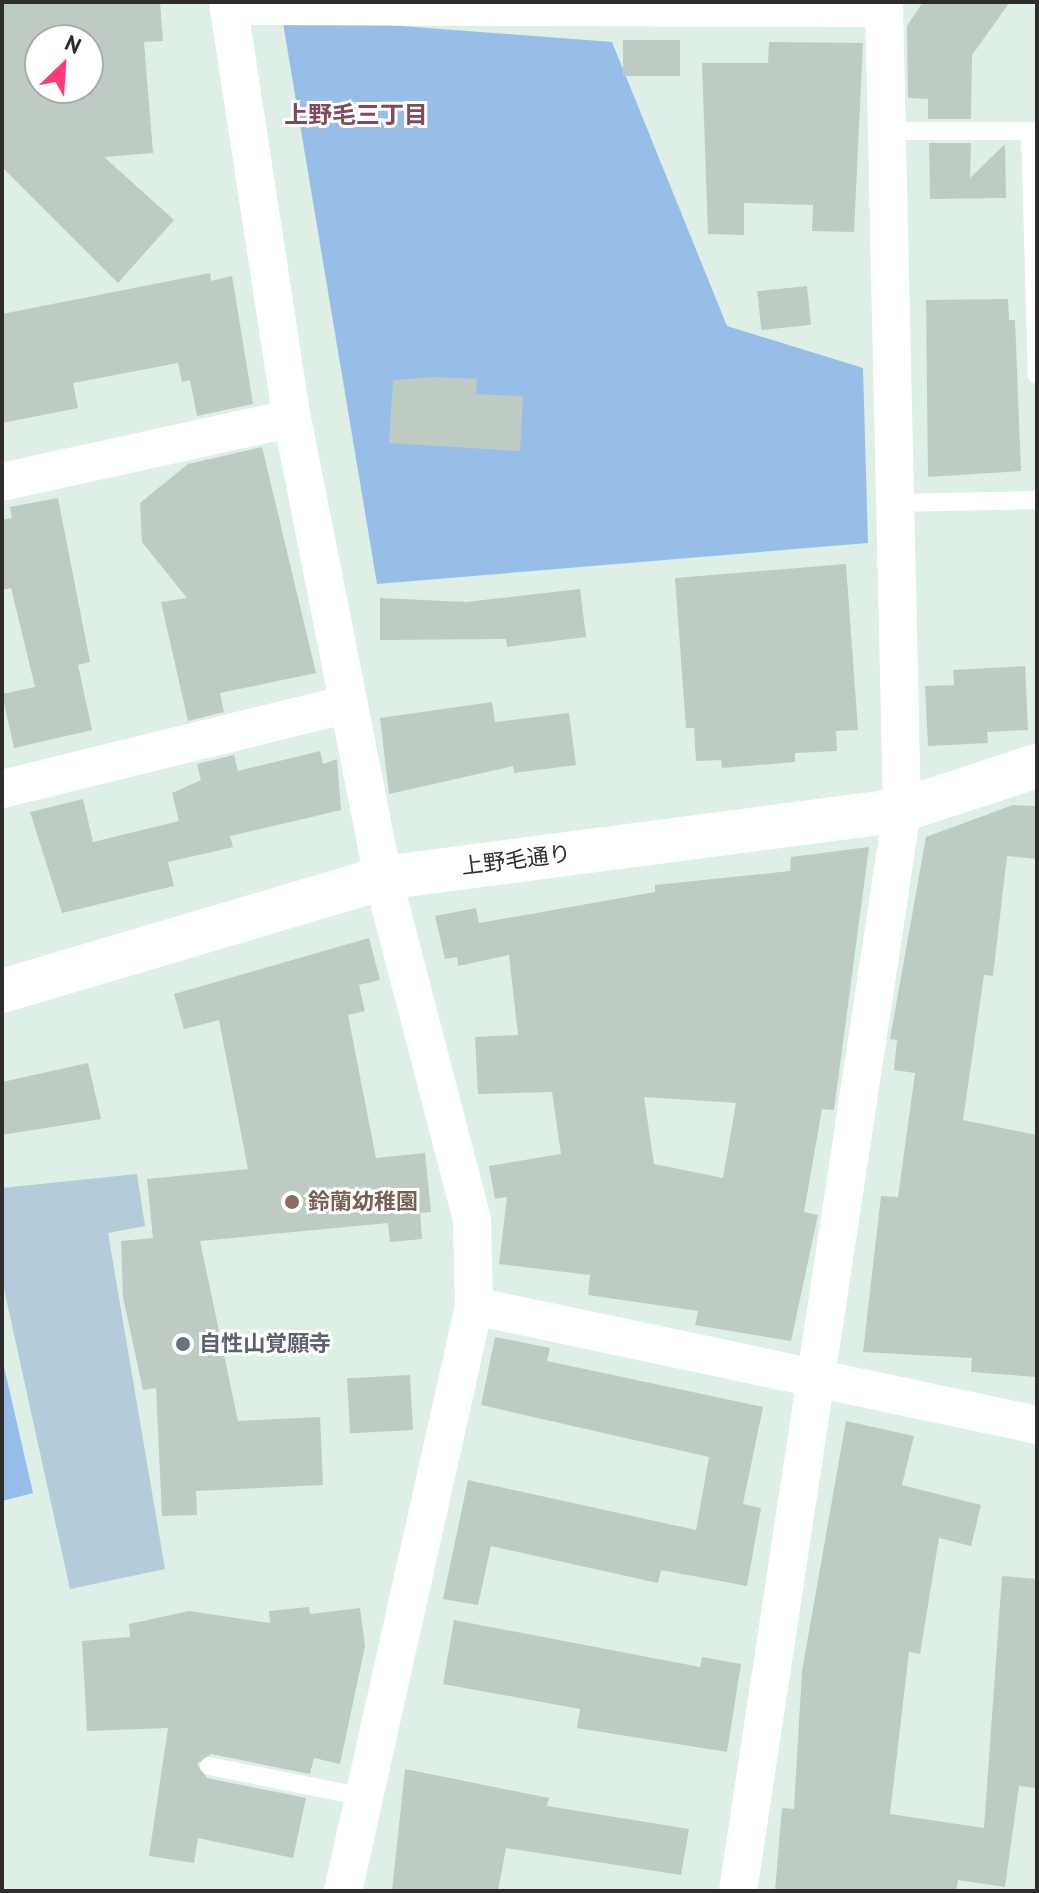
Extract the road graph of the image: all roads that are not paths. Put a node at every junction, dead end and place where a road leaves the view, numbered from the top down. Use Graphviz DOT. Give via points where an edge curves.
graph roads {
  1 [pos="228,4"];
  2 [pos="882,5"];
  3 [pos="883,131"];
  4 [pos="1037,375"];
  5 [pos="292,418"];
  6 [pos="2,482"];
  7 [pos="1037,500"];
  8 [pos="893,503"];
  9 [pos="349,704"];
  10 [pos="1037,766"];
  11 [pos="2,789"];
  12 [pos="902,810"];
  13 [pos="383,878"];
  14 [pos="2,991"];
  15 [pos="474,1306"];
  16 [pos="817,1381"];
  17 [pos="1037,1425"];
  18 [pos="209,1766"];
  19 [pos="364,1797"];
  20 [pos="343,1891"];
  21 [pos="738,1891"];
  1 -- 2 [label="street"];
  1 -- 5 [label="street"];
  2 -- 3 [label="street"];
  3 -- 4 [label="lane" via="1030,131"];
  3 -- 8 [label="street"];
  5 -- 6 [label="street"];
  5 -- 9 [label="street"];
  7 -- 8 [label="lane"];
  8 -- 12 [label="street"];
  9 -- 11 [label="street"];
  9 -- 13 [label="street"];
  10 -- 12 [label="street, 上野毛通り"];
  12 -- 13 [label="street, 上野毛通り"];
  12 -- 16 [label="street"];
  13 -- 14 [label="street, 上野毛通り"];
  13 -- 15 [label="street" via="472,1220"];
  15 -- 16 [label="street"];
  15 -- 19 [label="street"];
  16 -- 17 [label="street"];
  16 -- 21 [label="street"];
  18 -- 19 [label="lane"];
  19 -- 20 [label="street"];
}
